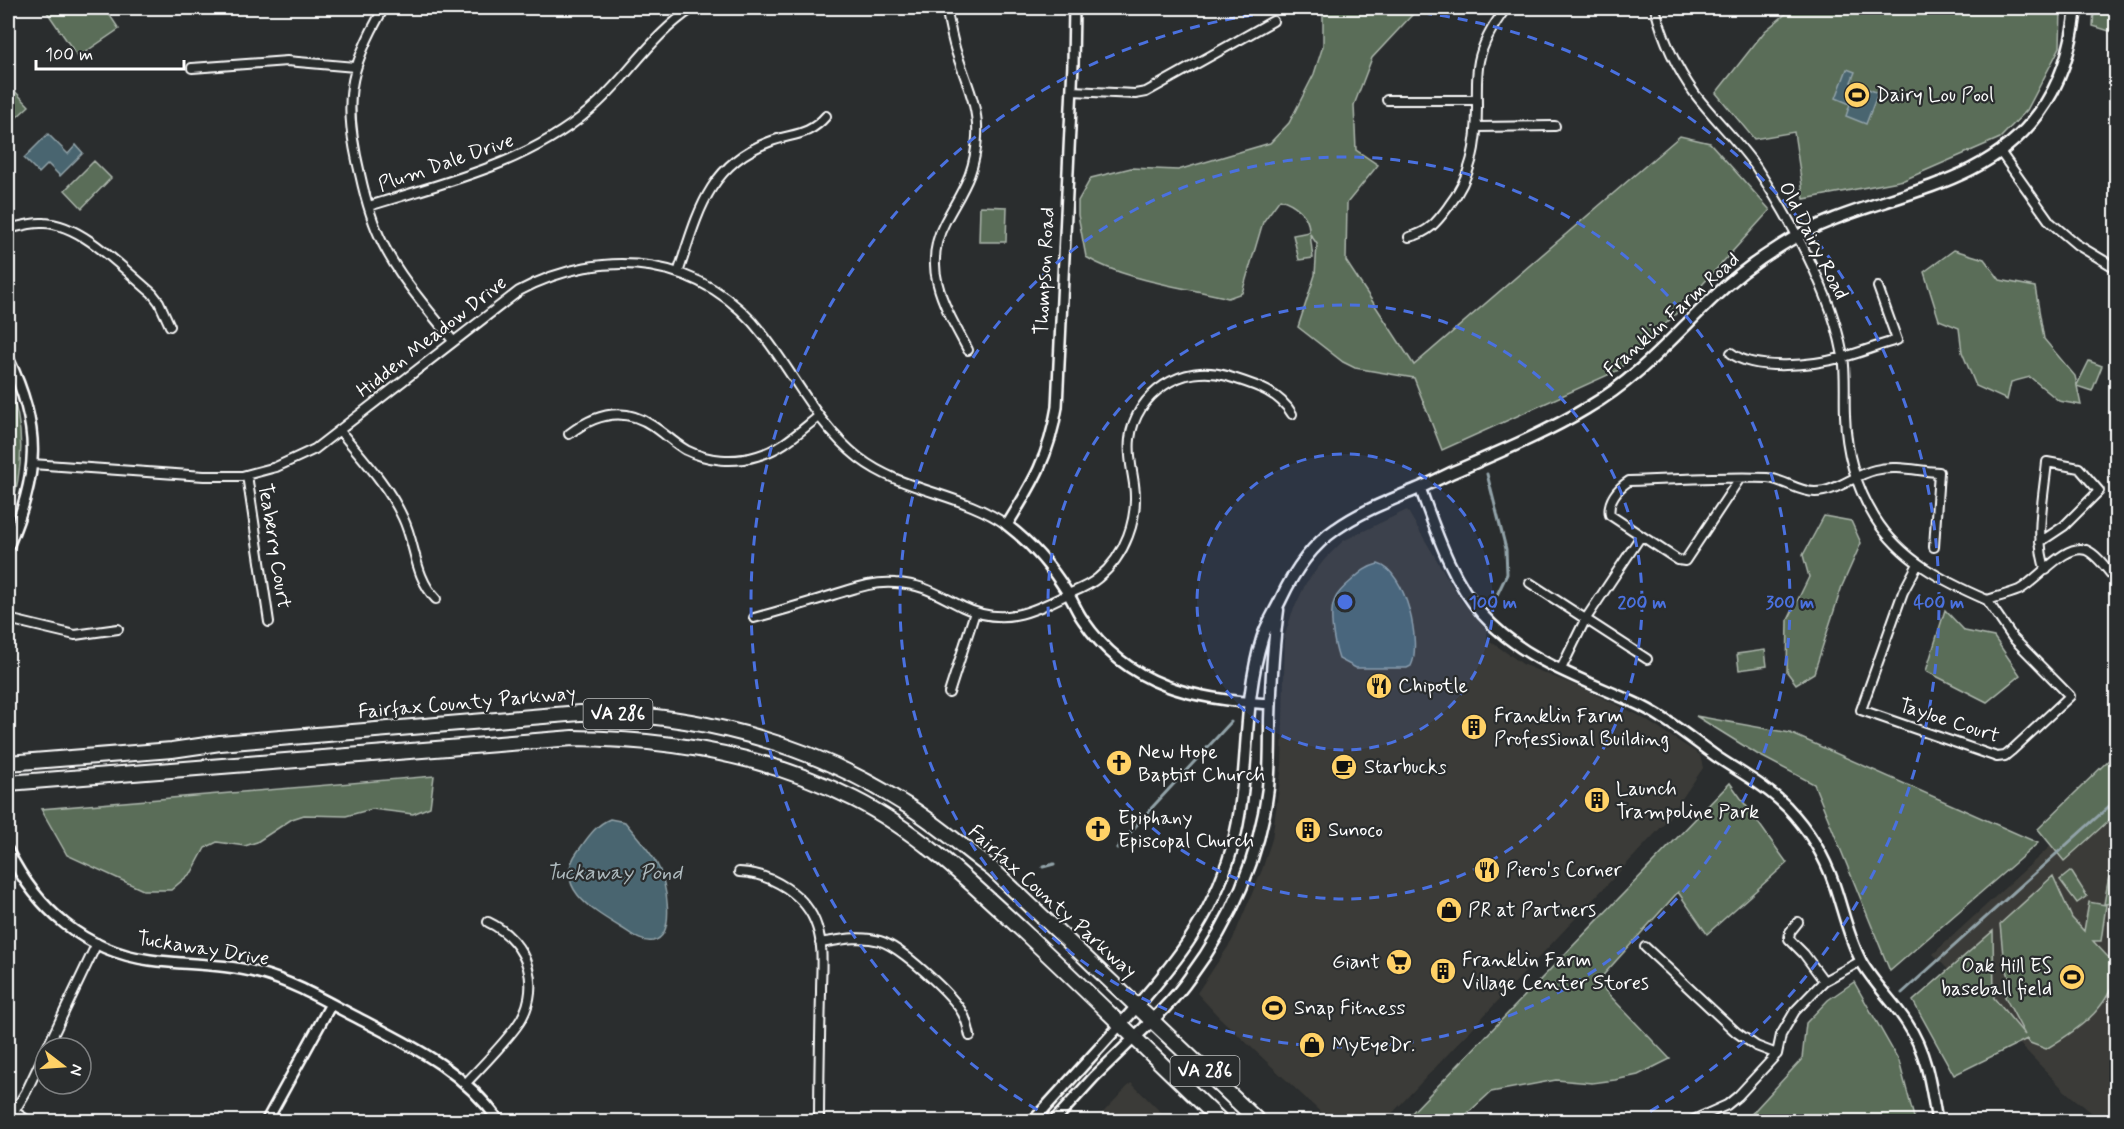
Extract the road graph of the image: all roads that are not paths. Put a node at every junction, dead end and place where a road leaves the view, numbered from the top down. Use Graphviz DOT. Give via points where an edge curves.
graph roads {
  1 [pos="384,8"];
  2 [pos="693,8"];
  3 [pos="929,8"];
  4 [pos="946,8"];
  5 [pos="959,8"];
  6 [pos="1074,8"];
  7 [pos="1506,8"];
  8 [pos="1659,8"];
  9 [pos="2076,8"];
  10 [pos="1273,21"];
  11 [pos="356,67"];
  12 [pos="192,68"];
  13 [pos="1072,91"];
  14 [pos="1387,100"];
  15 [pos="1477,100"];
  16 [pos="826,116"];
  17 [pos="1555,126"];
  18 [pos="1477,127"];
  19 [pos="2001,153"];
  20 [pos="369,206"];
  21 [pos="8,229"];
  22 [pos="1409,237"];
  23 [pos="1796,237"];
  24 [pos="2116,268"];
  25 [pos="678,273"];
  26 [pos="1878,287"];
  27 [pos="170,326"];
  28 [pos="453,341"];
  29 [pos="968,351"];
  30 [pos="1731,353"];
  31 [pos="8,358"];
  32 [pos="1843,358"];
  33 [pos="1292,414"];
  34 [pos="818,417"];
  35 [pos="340,431"];
  36 [pos="569,434"];
  37 [pos="32,464"];
  38 [pos="247,475"];
  39 [pos="1855,477"];
  40 [pos="1740,478"];
  41 [pos="1420,488"];
  42 [pos="1007,525"];
  43 [pos="1641,536"];
  44 [pos="2040,542"];
  45 [pos="8,547"];
  46 [pos="1934,547"];
  47 [pos="1918,564"];
  48 [pos="2046,570"];
  49 [pos="2116,580"];
  50 [pos="1530,583"];
  51 [pos="1069,594"];
  52 [pos="436,599"];
  53 [pos="1987,600"];
  54 [pos="1279,604"];
  55 [pos="975,612"];
  56 [pos="754,618"];
  57 [pos="8,620"];
  58 [pos="1585,620"];
  59 [pos="269,622"];
  60 [pos="118,629"];
  61 [pos="1647,659"];
  62 [pos="1561,669"];
  63 [pos="949,693"];
  64 [pos="1250,703"];
  65 [pos="1271,704"];
  66 [pos="8,763"];
  67 [pos="8,783"];
  68 [pos="8,851"];
  69 [pos="739,872"];
  70 [pos="488,922"];
  71 [pos="1798,922"];
  72 [pos="820,943"];
  73 [pos="97,944"];
  74 [pos="1645,947"];
  75 [pos="1861,961"];
  76 [pos="1824,981"];
  77 [pos="331,1004"];
  78 [pos="1137,1006"];
  79 [pos="1152,1021"];
  80 [pos="1120,1024"];
  81 [pos="53,1036"];
  82 [pos="970,1036"];
  83 [pos="1134,1038"];
  84 [pos="1777,1054"];
  85 [pos="33,1076"];
  86 [pos="466,1083"];
  87 [pos="15,1112"];
  88 [pos="8,1122"];
  89 [pos="30,1122"];
  90 [pos="266,1122"];
  91 [pos="500,1122"];
  92 [pos="819,1122"];
  93 [pos="1032,1122"];
  94 [pos="1053,1122"];
  95 [pos="1222,1122"];
  96 [pos="1259,1122"];
  97 [pos="1689,1122"];
  98 [pos="1937,1122"];
  1 -- 11 [label="street" via="360,51"];
  2 -- 20 [label="street, Plum Dale Drive" via="654,39 590,110 544,143 505,162"];
  3 -- 4 [label="street"];
  4 -- 5 [label="street"];
  4 -- 29 [label="street" via="974,100 978,134 968,183 938,239 935,274 943,305"];
  6 -- 13 [label="street, Thompson Road"];
  7 -- 15 [label="street" via="1484,45"];
  8 -- 23 [label="street, Old Dairy Road" via="1665,40 1683,77 1755,167"];
  9 -- 19 [label="main road, Franklin Farm Road" via="2067,58 2051,96 2030,126"];
  10 -- 13 [label="street" via="1146,92"];
  11 -- 12 [label="street" via="287,61"];
  11 -- 20 [label="street" via="349,112"];
  13 -- 42 [label="street, Thompson Road" via="1057,407 1041,466"];
  14 -- 15 [label="street"];
  15 -- 18 [label="street"];
  16 -- 25 [label="street" via="810,130 757,146 729,165 701,206"];
  17 -- 18 [label="street"];
  18 -- 22 [label="street" via="1473,160 1458,195 1436,224"];
  19 -- 23 [label="main road, Franklin Farm Road" via="1966,173 1840,216"];
  19 -- 24 [label="street" via="2050,222 2076,244"];
  20 -- 28 [label="street" via="394,263"];
  21 -- 27 [label="street" via="42,223 81,234 152,294"];
  23 -- 32 [label="street, Old Dairy Road" via="1826,298"];
  23 -- 41 [label="main road, Franklin Farm Road" via="1713,297 1655,357 1612,393 1554,427"];
  25 -- 28 [label="street, Hidden Meadow Drive" via="613,263 555,274 519,291"];
  25 -- 34 [label="street, Hidden Meadow Drive" via="720,294 751,320"];
  26 -- 32 [label="street" via="1897,340"];
  28 -- 35 [label="street, Hidden Meadow Drive"];
  30 -- 32 [label="street" via="1765,365"];
  31 -- 37 [label="street" via="28,414"];
  32 -- 39 [label="street, Old Dairy Road" via="1847,440"];
  33 -- 51 [label="street" via="1270,392 1224,375 1197,374 1158,388 1138,412 1130,439 1136,500 1129,534 1106,570 1092,583"];
  34 -- 36 [label="street" via="786,443 743,460 699,456 630,416 602,415"];
  34 -- 42 [label="street, Hidden Meadow Drive" via="859,458 879,471 973,506"];
  35 -- 38 [label="street, Hidden Meadow Drive" via="296,459"];
  35 -- 52 [label="street" via="396,505 408,529 423,583"];
  37 -- 38 [label="street, Hidden Meadow Drive" via="204,476"];
  37 -- 45 [label="street" via="28,491"];
  38 -- 59 [label="street, Teaberry Court"];
  39 -- 40 [label="street" via="1817,492 1770,478"];
  39 -- 46 [label="street" via="1887,469 1939,472"];
  39 -- 47 [label="street, Old Dairy Road" via="1888,536"];
  40 -- 43 [label="street" via="1684,561"];
  40 -- 43 [label="street" via="1622,485 1610,502 1610,515"];
  41 -- 54 [label="main road, Franklin Farm Road" via="1353,517 1331,532 1293,575"];
  41 -- 62 [label="street" via="1458,579 1481,613 1513,644"];
  42 -- 51 [label="street, Hidden Meadow Drive" via="1035,549"];
  43 -- 58 [label="street"];
  44 -- 44 [label="street" via="2064,526 2099,491 2079,468 2047,462"];
  44 -- 48 [label="street"];
  47 -- 53 [label="street, Old Dairy Road"];
  47 -- 53 [label="street, Tayloe Court" via="1903,592 1861,710 1997,757 2011,751 2070,696 2013,638"];
  48 -- 49 [label="street" via="2064,553 2080,549 2090,552"];
  48 -- 53 [label="street" via="2018,590"];
  50 -- 58 [label="street"];
  51 -- 55 [label="street" via="1021,615"];
  51 -- 64 [label="street, Hidden Meadow Drive" via="1090,630 1138,673 1180,692"];
  54 -- 64 [label="main road, Franklin Farm Road" via="1263,636"];
  54 -- 65 [label="main road, Franklin Farm Road"];
  55 -- 56 [label="street" via="922,587 893,582 865,586"];
  55 -- 63 [label="street"];
  57 -- 60 [label="street" via="75,635"];
  58 -- 61 [label="street"];
  58 -- 62 [label="street"];
  62 -- 75 [label="street" via="1635,703 1751,777 1787,807 1826,865"];
  64 -- 65 [label="street, Hidden Meadow Drive"];
  64 -- 78 [label="main road, Franklin Farm Road" via="1243,795 1222,877 1186,947"];
  65 -- 79 [label="main road, Franklin Farm Road" via="1268,786 1249,868 1191,977"];
  66 -- 78 [label="highway, Fairfax County Parkway / VA 286" via="580,713 659,717 733,731 819,759 903,802 992,869"];
  67 -- 80 [label="highway, Fairfax County Parkway / VA 286" via="573,738 656,742 727,754 820,784 894,822 976,888"];
  68 -- 73 [label="street, Tuckaway Drive" via="30,890 45,907"];
  69 -- 72 [label="street" via="762,874 796,896 814,918"];
  70 -- 86 [label="street" via="506,932 523,952 529,992 517,1027"];
  71 -- 76 [label="street" via="1789,939"];
  72 -- 82 [label="street" via="869,938 895,947 957,1005"];
  72 -- 92 [label="street"];
  73 -- 77 [label="street, Tuckaway Drive" via="150,960 257,973 284,981"];
  73 -- 81 [label="street"];
  74 -- 84 [label="street" via="1736,1032"];
  75 -- 76 [label="street"];
  75 -- 98 [label="street" via="1918,1042 1929,1075"];
  76 -- 84 [label="street" via="1786,1023"];
  77 -- 86 [label="street, Tuckaway Drive" via="435,1058"];
  77 -- 90 [label="street"];
  78 -- 79 [label="highway, Fairfax County Parkway / VA 286"];
  78 -- 80 [label="main road, Franklin Farm Road"];
  79 -- 83 [label="main road, Franklin Farm Road"];
  79 -- 96 [label="highway, Fairfax County Parkway / VA 286"];
  80 -- 83 [label="highway, Fairfax County Parkway / VA 286"];
  80 -- 93 [label="street, Franklin Farm Road"];
  83 -- 94 [label="street, Franklin Farm Road"];
  83 -- 95 [label="highway, Fairfax County Parkway / VA 286"];
  84 -- 97 [label="street" via="1738,1096"];
  85 -- 87 [label="street"];
  86 -- 91 [label="street, Tuckaway Drive"];
  87 -- 88 [label="street"];
  87 -- 89 [label="street"];
}
